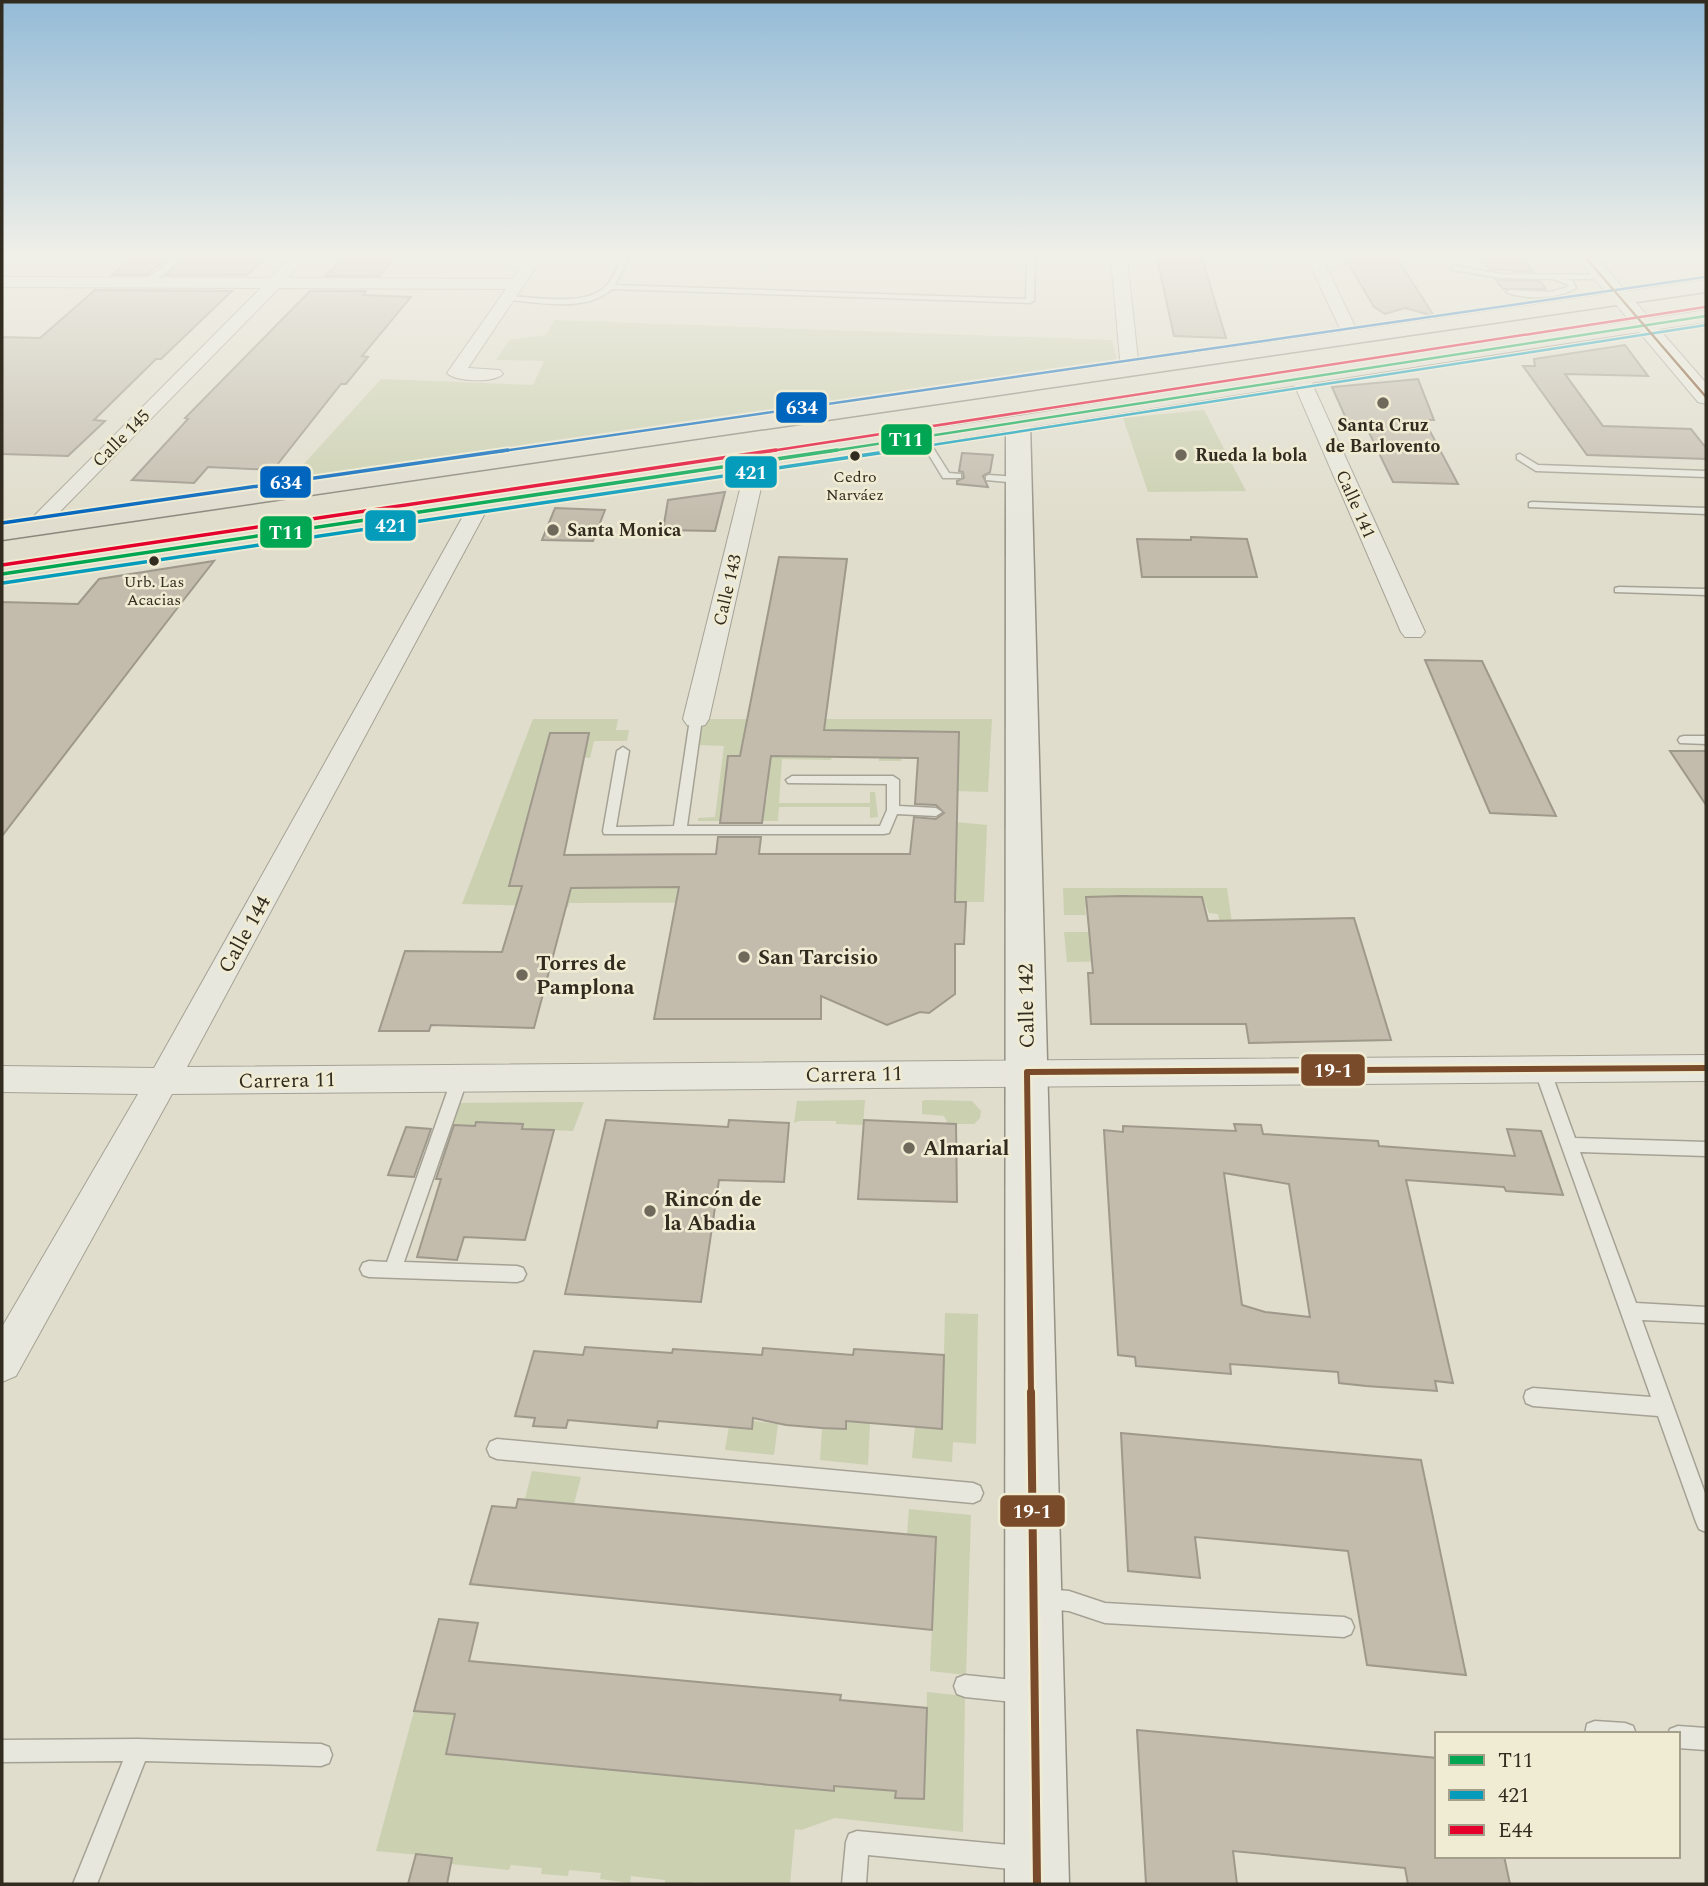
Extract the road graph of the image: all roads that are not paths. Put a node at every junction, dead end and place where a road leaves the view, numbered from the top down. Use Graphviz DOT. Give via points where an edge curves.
graph roads {
  1 [pos="212,346"];
  2 [pos="475,346"];
  3 [pos="1128,346"];
  4 [pos="1291,346"];
  5 [pos="1505,346"];
  6 [pos="1662,346"];
  7 [pos="1130,370"];
  8 [pos="494,374"];
  9 [pos="1300,377"];
  10 [pos="1706,397"];
  11 [pos="1017,423"];
  12 [pos="922,437"];
  13 [pos="1520,457"];
  14 [pos="757,461"];
  15 [pos="1706,474"];
  16 [pos="958,476"];
  17 [pos="481,502"];
  18 [pos="1532,505"];
  19 [pos="1706,512"];
  20 [pos="33,528"];
  21 [pos="2,532"];
  22 [pos="2,574"];
  23 [pos="1619,590"];
  24 [pos="1706,592"];
  25 [pos="1413,632"];
  26 [pos="696,719"];
  27 [pos="1684,740"];
  28 [pos="1706,740"];
  29 [pos="623,751"];
  30 [pos="792,779"];
  31 [pos="894,810"];
  32 [pos="936,812"];
  33 [pos="680,831"];
  34 [pos="1706,1068"];
  35 [pos="1542,1069"];
  36 [pos="1027,1072"];
  37 [pos="2,1079"];
  38 [pos="460,1079"];
  39 [pos="163,1081"];
  40 [pos="1570,1145"];
  41 [pos="1706,1149"];
  42 [pos="369,1269"];
  43 [pos="393,1270"];
  44 [pos="517,1274"];
  45 [pos="1629,1311"];
  46 [pos="1706,1315"];
  47 [pos="2,1363"];
  48 [pos="1533,1397"];
  49 [pos="1664,1406"];
  50 [pos="497,1449"];
  51 [pos="973,1493"];
  52 [pos="1705,1515"];
  53 [pos="1034,1598"];
  54 [pos="1344,1627"];
  55 [pos="965,1686"];
  56 [pos="1034,1693"];
  57 [pos="1680,1737"];
  58 [pos="1706,1739"];
  59 [pos="138,1750"];
  60 [pos="2,1751"];
  61 [pos="321,1755"];
  62 [pos="1037,1872"];
  63 [pos="85,1884"];
  64 [pos="854,1884"];
  1 -- 20 [label="street, Calle 145"];
  2 -- 8 [label="street" via="456,373"];
  3 -- 7 [label="street"];
  4 -- 7 [label="main road"];
  5 -- 9 [label="main road"];
  6 -- 10 [label="street"];
  7 -- 20 [label="main road"];
  9 -- 11 [label="main road"];
  9 -- 25 [label="street, Calle 141"];
  11 -- 12 [label="main road"];
  11 -- 36 [label="main road, Calle 142" via="1004,479"];
  12 -- 14 [label="main road"];
  12 -- 16 [label="lane" via="946,476"];
  13 -- 15 [label="lane" via="1536,468"];
  14 -- 17 [label="main road"];
  14 -- 26 [label="street, Calle 143"];
  17 -- 22 [label="main road"];
  17 -- 39 [label="street, Calle 144"];
  18 -- 19 [label="lane"];
  20 -- 21 [label="main road"];
  23 -- 24 [label="lane"];
  26 -- 33 [label="lane"];
  27 -- 28 [label="lane"];
  29 -- 33 [label="lane" via="609,831"];
  30 -- 31 [label="lane" via="893,780"];
  31 -- 32 [label="lane"];
  31 -- 33 [label="lane" via="884,831"];
  34 -- 35 [label="street, Carrera 11"];
  35 -- 36 [label="street, Carrera 11"];
  35 -- 40 [label="lane"];
  36 -- 38 [label="street, Carrera 11"];
  36 -- 53 [label="main road, Calle 142"];
  37 -- 39 [label="street, Carrera 11"];
  38 -- 39 [label="street, Carrera 11"];
  38 -- 43 [label="lane"];
  39 -- 47 [label="street, Calle 144"];
  40 -- 41 [label="lane"];
  40 -- 45 [label="lane"];
  42 -- 43 [label="lane"];
  43 -- 44 [label="lane"];
  45 -- 46 [label="lane"];
  45 -- 49 [label="lane"];
  48 -- 49 [label="lane"];
  49 -- 52 [label="lane"];
  50 -- 51 [label="lane"];
  53 -- 54 [label="lane" via="1069,1601 1105,1613"];
  53 -- 56 [label="main road, Calle 142"];
  55 -- 56 [label="lane"];
  56 -- 62 [label="main road, Calle 142"];
  57 -- 58 [label="lane"];
  59 -- 60 [label="lane"];
  59 -- 61 [label="lane"];
  59 -- 63 [label="lane"];
  62 -- 64 [label="lane" via="857,1842"];
}
